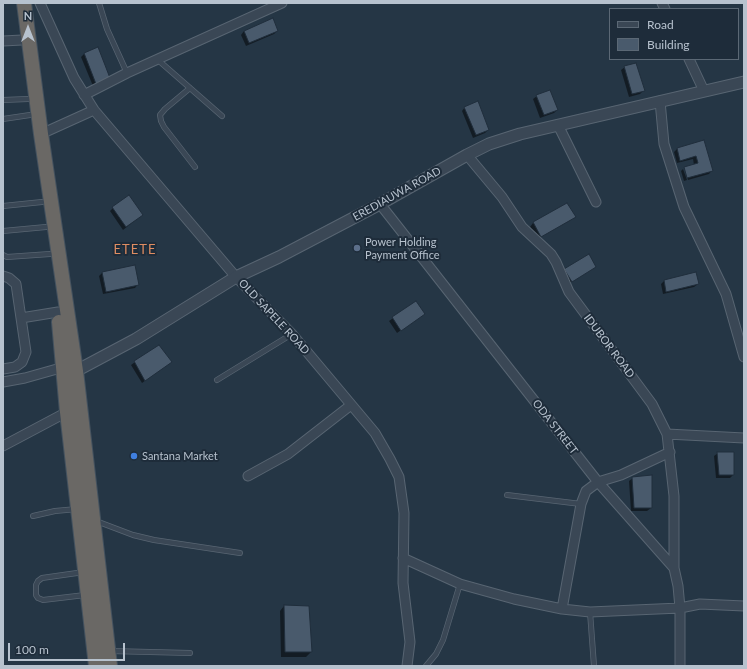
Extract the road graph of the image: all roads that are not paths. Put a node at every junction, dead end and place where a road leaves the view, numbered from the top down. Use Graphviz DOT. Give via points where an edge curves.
graph roads {
  1 [pos="16,3"];
  2 [pos="24,3"];
  3 [pos="40,3"];
  4 [pos="99,3"];
  5 [pos="282,3"];
  6 [pos="22,40"];
  7 [pos="3,41"];
  8 [pos="158,60"];
  9 [pos="689,60"];
  10 [pos="127,73"];
  11 [pos="744,82"];
  12 [pos="190,88"];
  13 [pos="704,91"];
  14 [pos="84,95"];
  15 [pos="28,99"];
  16 [pos="3,100"];
  17 [pos="660,102"];
  18 [pos="94,110"];
  19 [pos="30,115"];
  20 [pos="222,116"];
  21 [pos="3,119"];
  22 [pos="558,125"];
  23 [pos="41,134"];
  24 [pos="467,155"];
  25 [pos="195,167"];
  26 [pos="42,202"];
  27 [pos="596,202"];
  28 [pos="380,204"];
  29 [pos="3,206"];
  30 [pos="46,227"];
  31 [pos="3,231"];
  32 [pos="50,254"];
  33 [pos="3,256"];
  34 [pos="3,276"];
  35 [pos="236,277"];
  36 [pos="58,312"];
  37 [pos="21,318"];
  38 [pos="292,334"];
  39 [pos="744,358"];
  40 [pos="3,369"];
  41 [pos="70,369"];
  42 [pos="217,380"];
  43 [pos="3,382"];
  44 [pos="351,405"];
  45 [pos="67,412"];
  46 [pos="667,434"];
  47 [pos="744,438"];
  48 [pos="3,446"];
  49 [pos="670,452"];
  50 [pos="248,476"];
  51 [pos="598,482"];
  52 [pos="507,495"];
  53 [pos="581,504"];
  54 [pos="79,509"];
  55 [pos="33,516"];
  56 [pos="93,520"];
  57 [pos="240,553"];
  58 [pos="403,558"];
  59 [pos="674,568"];
  60 [pos="86,572"];
  61 [pos="460,584"];
  62 [pos="89,595"];
  63 [pos="744,606"];
  64 [pos="680,608"];
  65 [pos="562,609"];
  66 [pos="590,612"];
  67 [pos="108,651"];
  68 [pos="190,653"];
  69 [pos="96,666"];
  70 [pos="110,666"];
  71 [pos="407,666"];
  72 [pos="426,666"];
  73 [pos="594,666"];
  74 [pos="680,666"];
  1 -- 6 [label="highway"];
  2 -- 23 [label="highway"];
  3 -- 14 [label="street, OLD SAPELE ROAD"];
  4 -- 10 [label="lane"];
  5 -- 8 [label="street"];
  6 -- 7 [label="street"];
  6 -- 15 [label="highway"];
  8 -- 10 [label="street"];
  8 -- 12 [label="lane"];
  9 -- 13 [label="street"];
  10 -- 14 [label="street"];
  11 -- 13 [label="street, EREDIAUWA ROAD"];
  12 -- 20 [label="lane"];
  12 -- 25 [label="lane" via="160,114 164,127"];
  13 -- 17 [label="street, EREDIAUWA ROAD"];
  14 -- 18 [label="street, OLD SAPELE ROAD"];
  15 -- 16 [label="lane"];
  15 -- 19 [label="highway"];
  17 -- 22 [label="street, EREDIAUWA ROAD"];
  17 -- 39 [label="street" via="664,144 684,207 726,294"];
  18 -- 23 [label="street"];
  18 -- 35 [label="street, OLD SAPELE ROAD"];
  19 -- 21 [label="lane"];
  19 -- 26 [label="highway"];
  22 -- 24 [label="street, EREDIAUWA ROAD" via="489,144"];
  22 -- 27 [label="street"];
  23 -- 41 [label="highway"];
  24 -- 28 [label="street, EREDIAUWA ROAD"];
  24 -- 46 [label="street, IDUBOR ROAD" via="502,197 522,228 551,254 569,292 652,404"];
  26 -- 29 [label="lane"];
  26 -- 30 [label="highway"];
  28 -- 35 [label="street, EREDIAUWA ROAD"];
  28 -- 51 [label="street, ODA STREET"];
  30 -- 31 [label="lane"];
  30 -- 32 [label="highway"];
  32 -- 33 [label="lane"];
  32 -- 36 [label="highway"];
  34 -- 37 [label="street" via="16,284"];
  35 -- 38 [label="street, OLD SAPELE ROAD"];
  35 -- 41 [label="street, EREDIAUWA ROAD" via="136,339"];
  36 -- 37 [label="street"];
  36 -- 41 [label="highway"];
  37 -- 40 [label="street" via="26,352 22,362 15,367"];
  38 -- 42 [label="lane"];
  38 -- 44 [label="street, OLD SAPELE ROAD"];
  41 -- 43 [label="street"];
  41 -- 45 [label="highway"];
  41 -- 56 [label="highway"];
  44 -- 50 [label="street" via="288,454"];
  44 -- 58 [label="street, OLD SAPELE ROAD" via="374,433 399,477 404,513"];
  45 -- 48 [label="street"];
  45 -- 54 [label="highway"];
  46 -- 47 [label="street"];
  46 -- 49 [label="street, IDUBOR ROAD"];
  49 -- 51 [label="street" via="621,475"];
  49 -- 59 [label="street, IDUBOR ROAD" via="674,496"];
  51 -- 53 [label="street" via="586,491"];
  51 -- 59 [label="street, ODA STREET"];
  52 -- 53 [label="lane"];
  53 -- 65 [label="street"];
  54 -- 55 [label="lane"];
  54 -- 60 [label="highway"];
  56 -- 57 [label="lane" via="154,540"];
  56 -- 67 [label="highway"];
  58 -- 61 [label="street"];
  58 -- 71 [label="street, OLD SAPELE ROAD" via="403,583 410,642"];
  59 -- 64 [label="street, ODA STREET"];
  60 -- 62 [label="highway"];
  60 -- 62 [label="lane" via="42,578 36,585 36,595 43,600"];
  61 -- 65 [label="street"];
  61 -- 72 [label="lane" via="443,640"];
  62 -- 69 [label="highway"];
  63 -- 64 [label="street" via="700,604"];
  64 -- 66 [label="street"];
  64 -- 74 [label="street, ODA STREET"];
  65 -- 66 [label="street"];
  66 -- 73 [label="lane"];
  67 -- 68 [label="lane"];
  67 -- 70 [label="highway"];
}
